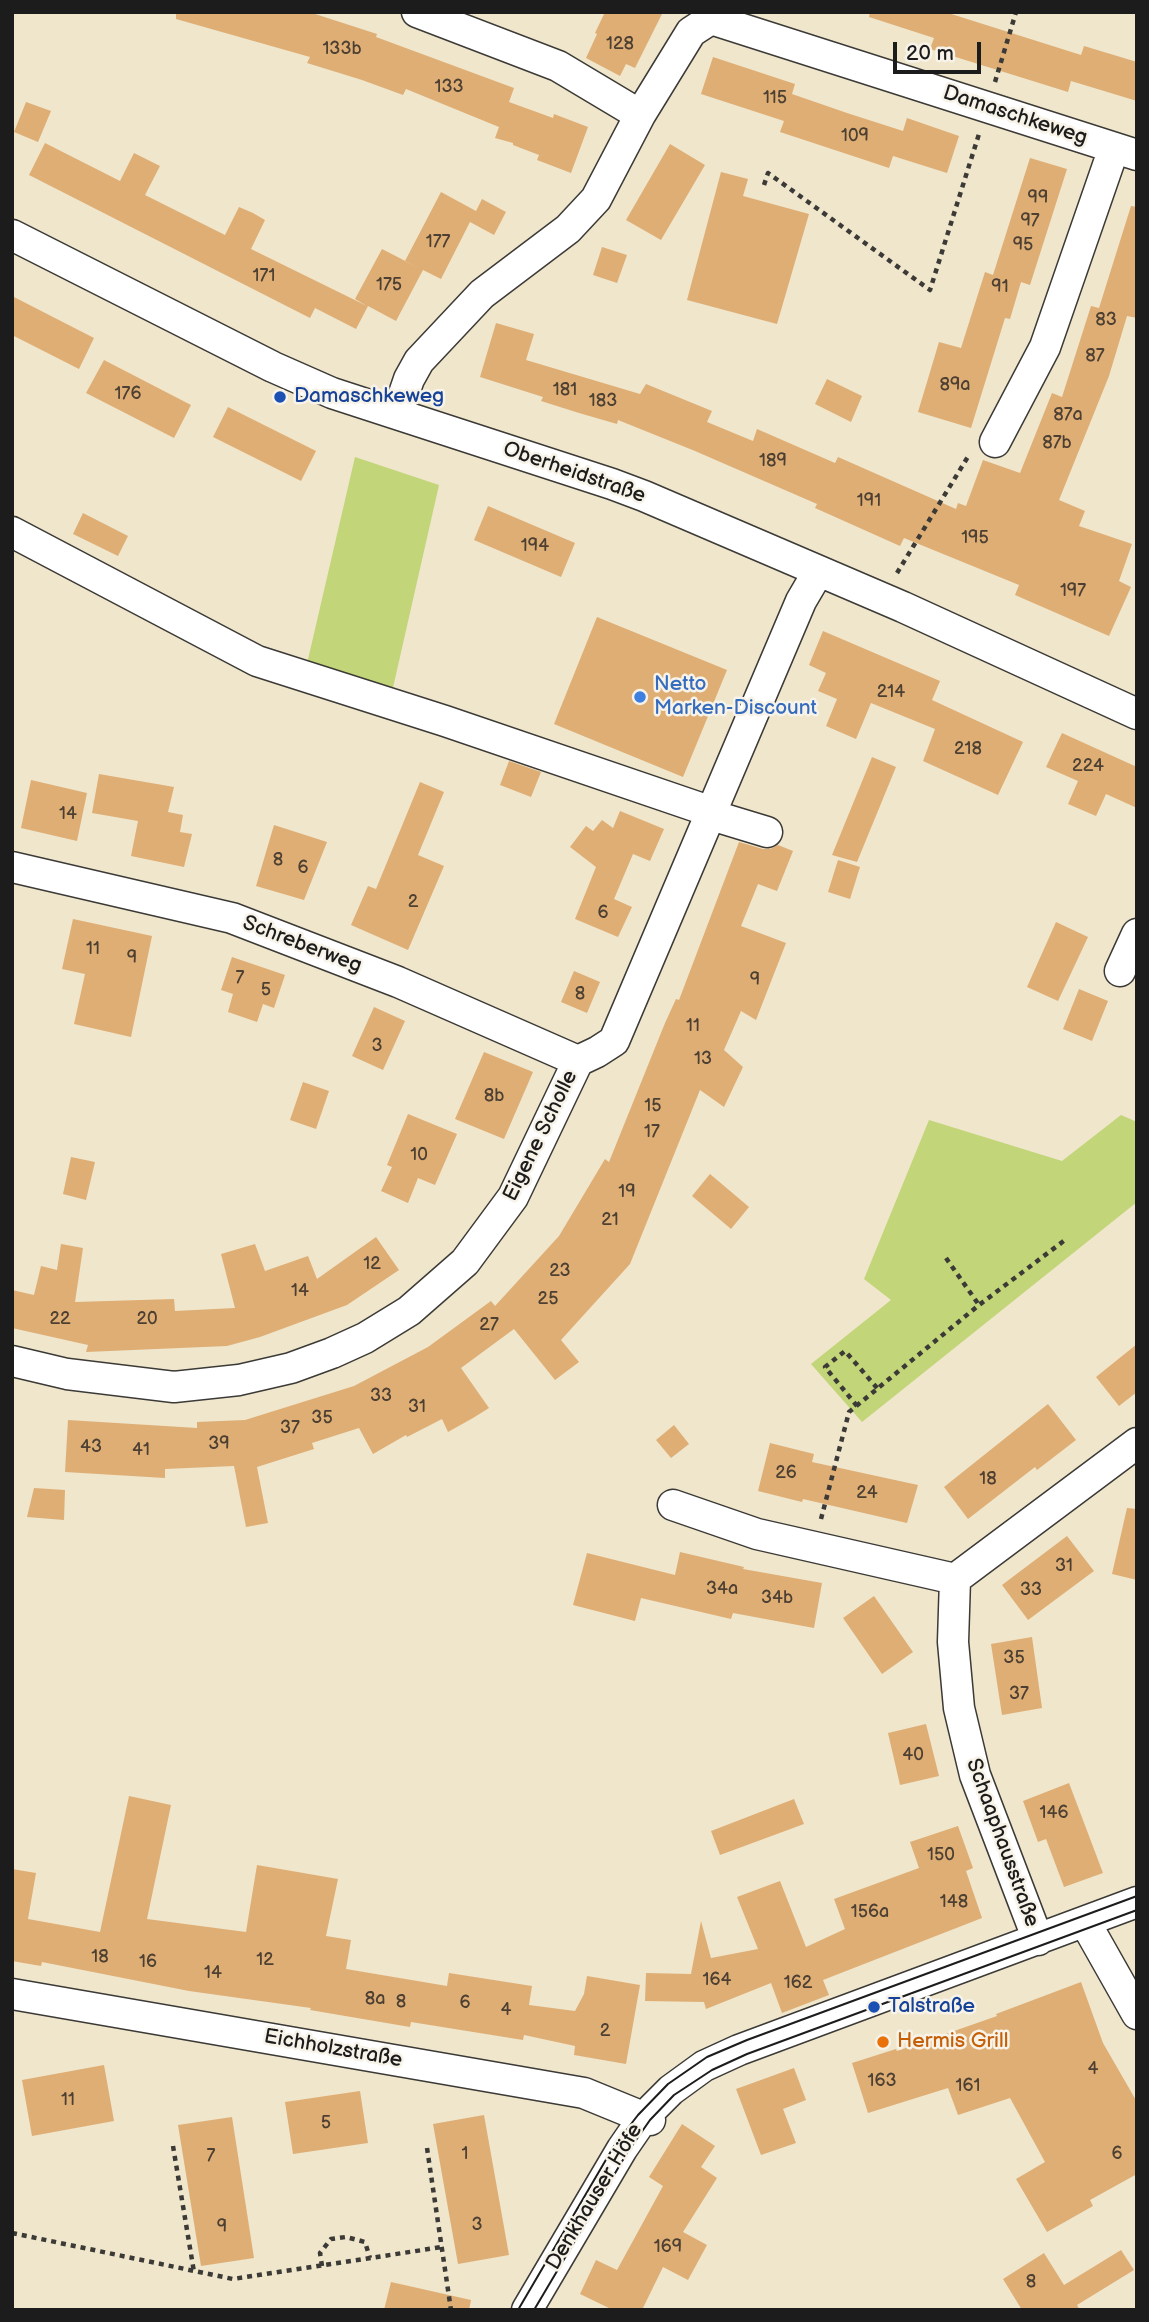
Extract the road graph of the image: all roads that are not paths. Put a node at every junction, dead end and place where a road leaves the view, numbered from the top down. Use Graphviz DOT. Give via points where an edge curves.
graph roads {
  1 [pos="417,12"];
  2 [pos="712,16"];
  3 [pos="640,115"];
  4 [pos="1125,151"];
  5 [pos="12,235"];
  6 [pos="397,414"];
  7 [pos="995,442"];
  8 [pos="12,532"];
  9 [pos="818,572"];
  10 [pos="1137,714"];
  11 [pos="712,814"];
  12 [pos="767,832"];
  13 [pos="12,867"];
  14 [pos="1137,934"];
  15 [pos="1120,971"];
  16 [pos="578,1061"];
  17 [pos="12,1361"];
  18 [pos="1129,1459"];
  19 [pos="673,1504"];
  20 [pos="955,1579"];
  21 [pos="1137,1902"];
  22 [pos="1085,1922"];
  23 [pos="1038,1940"];
  24 [pos="12,1994"];
  25 [pos="1137,2014"];
  26 [pos="647,2119"];
  27 [pos="527,2310"];
  1 -- 3 [label="street" via="558,66"];
  2 -- 3 [label="street, Damaschkeweg" via="691,32"];
  2 -- 4 [label="street, Damaschkeweg"];
  3 -- 6 [label="street, Damaschkeweg" via="596,199 568,229 482,293 419,361"];
  4 -- 7 [label="street, Damaschkeweg" via="1045,347"];
  5 -- 6 [label="street, Oberheidstraße" via="273,367"];
  6 -- 9 [label="street, Oberheidstraße" via="612,484"];
  8 -- 11 [label="street" via="257,661"];
  9 -- 10 [label="street, Oberheidstraße"];
  9 -- 11 [label="street, Eigene Scholle" via="801,601"];
  11 -- 12 [label="street"];
  11 -- 16 [label="street, Eigene Scholle" via="614,1041"];
  13 -- 16 [label="street, Schreberweg" via="232,918 398,982"];
  14 -- 15 [label="street"];
  16 -- 17 [label="street, Eigene Scholle" via="513,1197 471,1254 409,1311 365,1338 291,1368 239,1380 174,1387 67,1374"];
  18 -- 20 [label="street"];
  19 -- 20 [label="street" via="757,1534"];
  20 -- 23 [label="street, Schaaphausstraße" via="953,1642 959,1708 971,1762"];
  21 -- 22 [label="street, Denkhauser Höfe"];
  22 -- 23 [label="street, Denkhauser Höfe"];
  22 -- 25 [label="street"];
  23 -- 26 [label="street, Denkhauser Höfe" via="704,2066 671,2090"];
  24 -- 26 [label="street, Eichholzstraße" via="584,2093"];
  26 -- 27 [label="street, Denkhauser Höfe" via="622,2149"];
}
